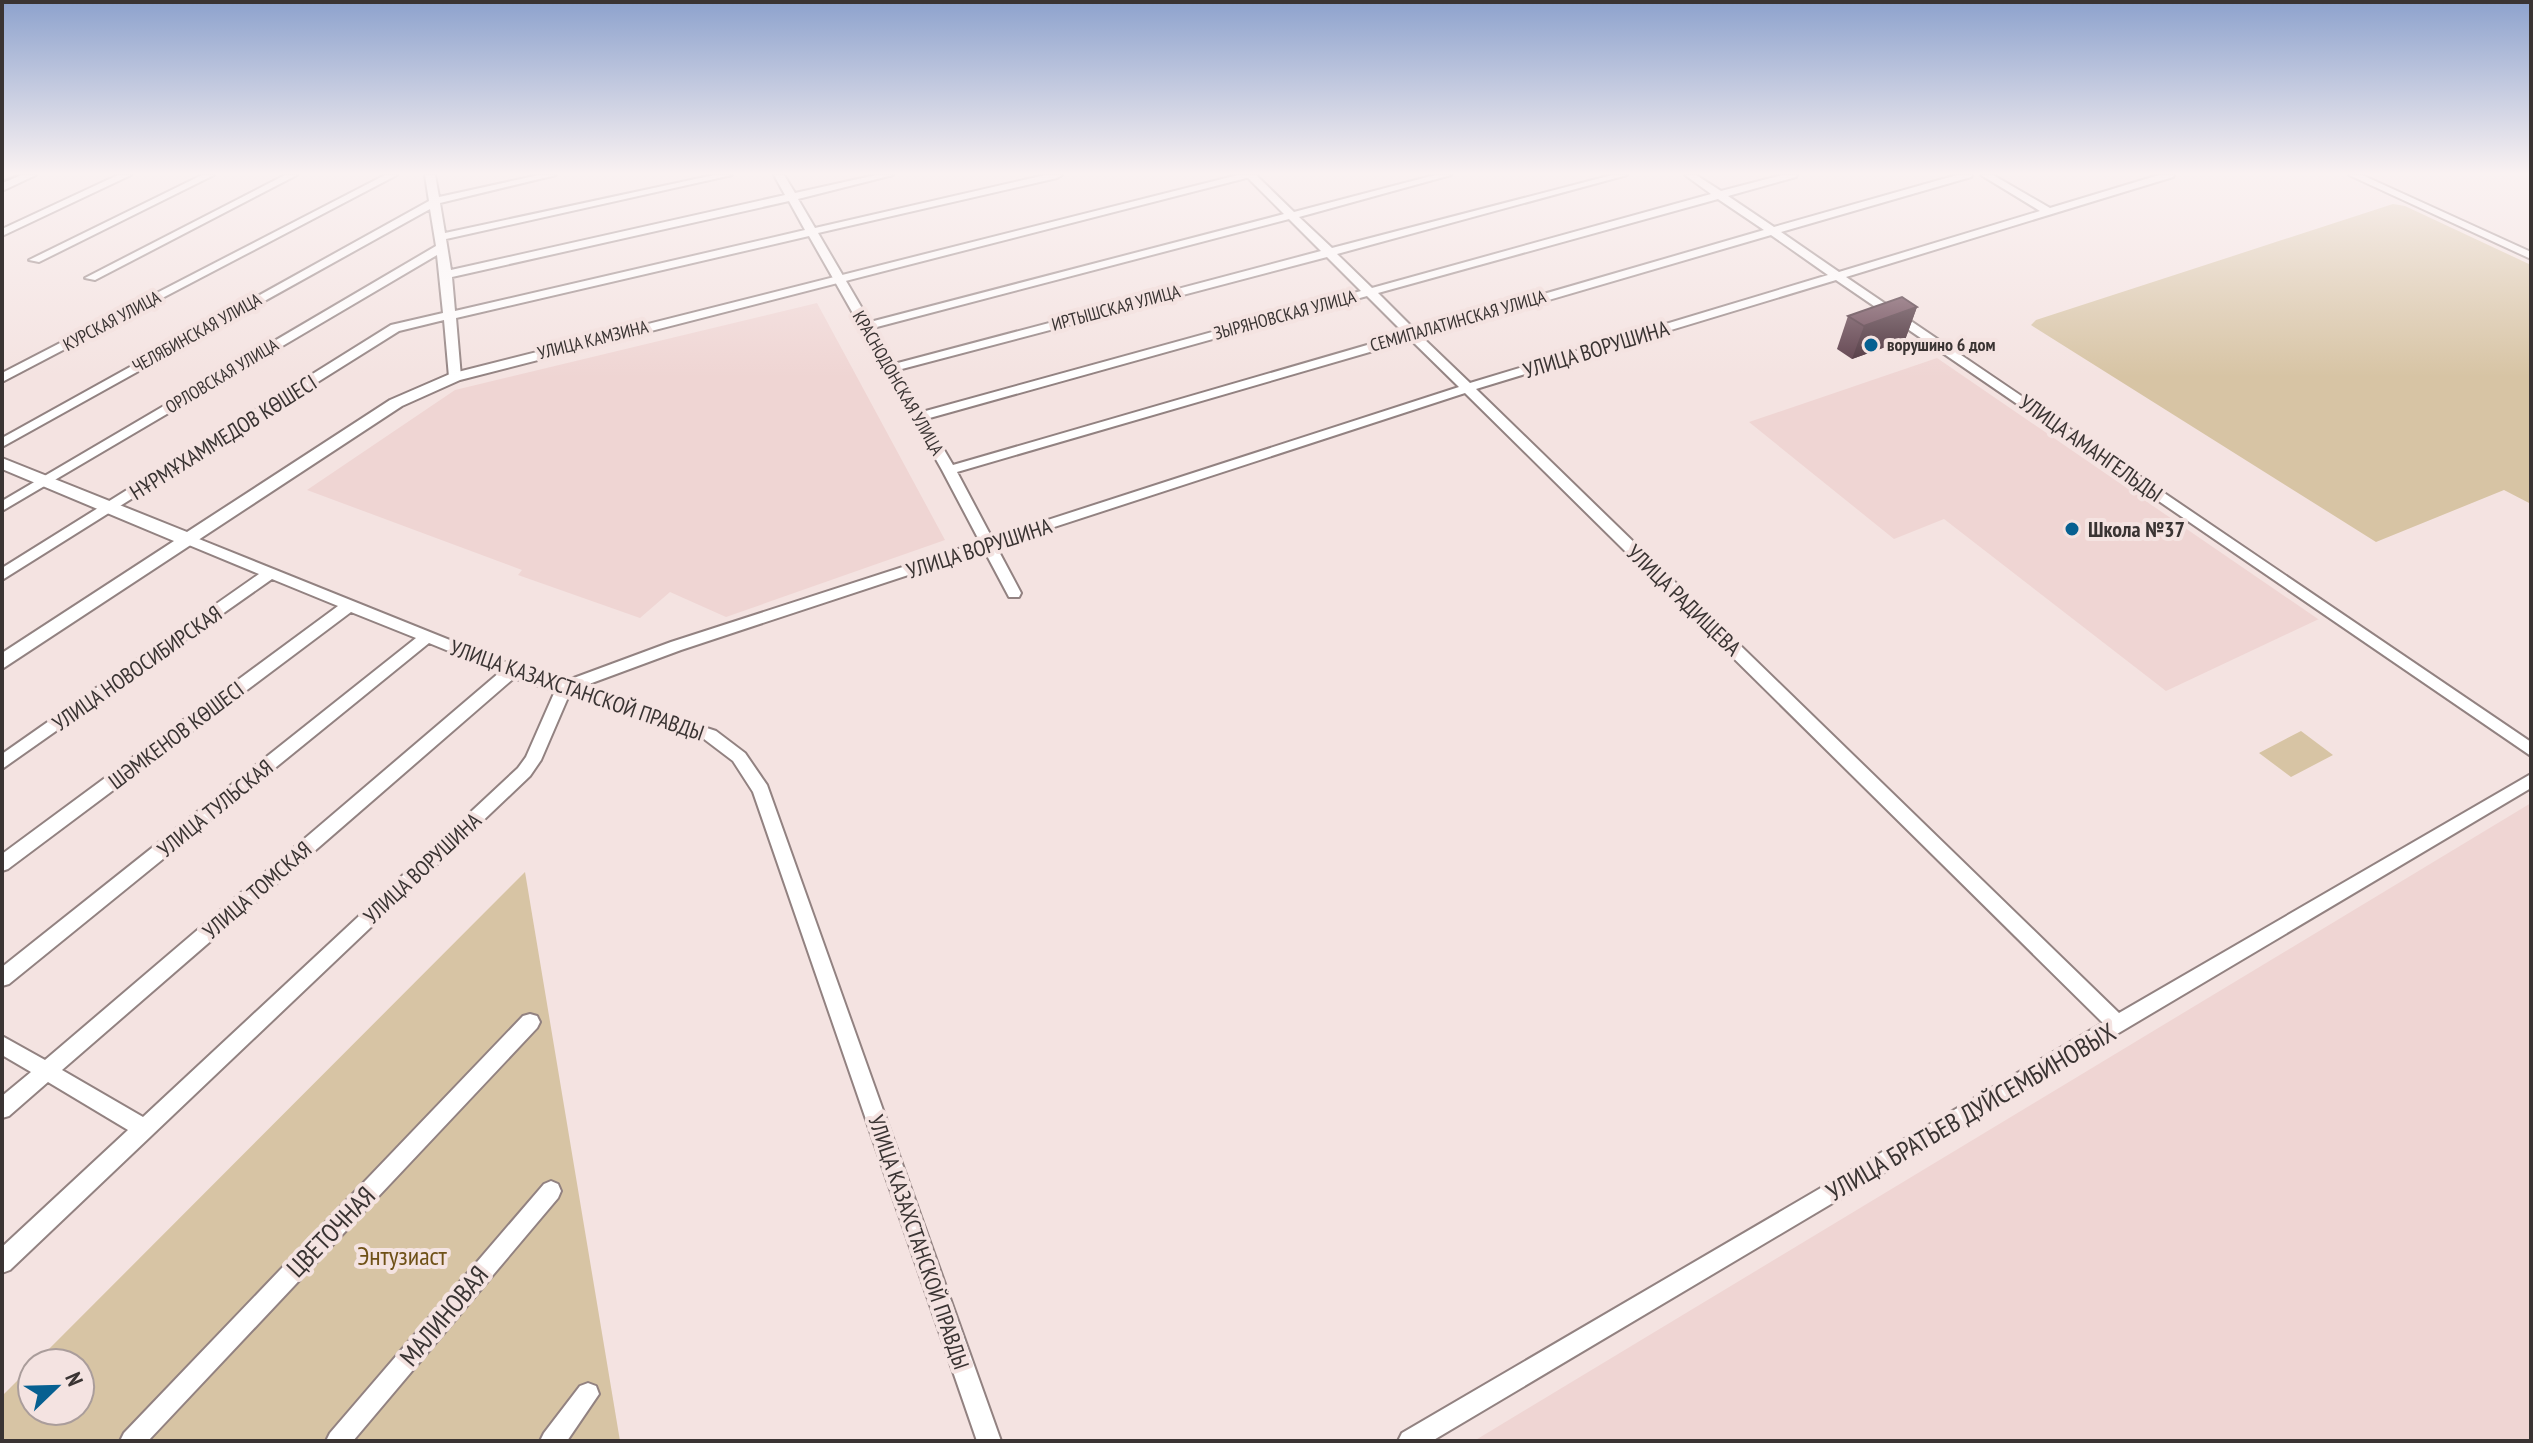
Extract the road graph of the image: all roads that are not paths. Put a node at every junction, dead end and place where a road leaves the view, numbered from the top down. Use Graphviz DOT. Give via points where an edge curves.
graph roads {
  1 [pos="71,242"];
  2 [pos="161,242"];
  3 [pos="263,242"];
  4 [pos="362,242"];
  5 [pos="442,242"];
  6 [pos="587,242"];
  7 [pos="763,242"];
  8 [pos="817,242"];
  9 [pos="980,242"];
  10 [pos="1183,242"];
  11 [pos="1319,242"];
  12 [pos="1357,242"];
  13 [pos="1546,242"];
  14 [pos="1730,242"];
  15 [pos="1792,242"];
  16 [pos="1949,242"];
  17 [pos="2501,242"];
  18 [pos="1327,250"];
  19 [pos="2531,256"];
  20 [pos="35,260"];
  21 [pos="446,275"];
  22 [pos="1841,275"];
  23 [pos="91,278"];
  24 [pos="837,278"];
  25 [pos="1369,291"];
  26 [pos="451,316"];
  27 [pos="865,327"];
  28 [pos="1412,334"];
  29 [pos="889,369"];
  30 [pos="455,377"];
  31 [pos="2,378"];
  32 [pos="1467,388"];
  33 [pos="917,417"];
  34 [pos="2,443"];
  35 [pos="2,463"];
  36 [pos="949,470"];
  37 [pos="45,481"];
  38 [pos="2,507"];
  39 [pos="111,508"];
  40 [pos="189,540"];
  41 [pos="987,545"];
  42 [pos="271,573"];
  43 [pos="2,575"];
  44 [pos="1014,593"];
  45 [pos="350,605"];
  46 [pos="427,637"];
  47 [pos="2,662"];
  48 [pos="512,671"];
  49 [pos="565,687"];
  50 [pos="2531,750"];
  51 [pos="2,763"];
  52 [pos="2531,780"];
  53 [pos="2,864"];
  54 [pos="2,978"];
  55 [pos="530,1022"];
  56 [pos="2118,1025"];
  57 [pos="2,1045"];
  58 [pos="46,1072"];
  59 [pos="2,1109"];
  60 [pos="145,1129"];
  61 [pos="551,1191"];
  62 [pos="2,1262"];
  63 [pos="588,1394"];
  64 [pos="132,1441"];
  65 [pos="338,1441"];
  66 [pos="552,1441"];
  67 [pos="989,1441"];
  68 [pos="1410,1441"];
  1 -- 20 [label="street"];
  2 -- 23 [label="street"];
  3 -- 31 [label="street, КУРСКАЯ УЛИЦА"];
  4 -- 34 [label="street, ЧЕЛЯБИНСКАЯ УЛИЦА"];
  5 -- 21 [label="street"];
  5 -- 37 [label="street, ОРЛОВСКАЯ УЛИЦА"];
  6 -- 21 [label="street"];
  7 -- 26 [label="street, НҰРМҰХАММЕДОВ КӨШЕСІ"];
  8 -- 24 [label="street, КРАСНОДОНСКАЯ УЛИЦА"];
  9 -- 24 [label="main road, УЛИЦА КАМЗИНА"];
  10 -- 27 [label="street"];
  11 -- 18 [label="street, УЛИЦА РАДИЩЕВА"];
  12 -- 18 [label="street, ИРТЫШСКАЯ УЛИЦА"];
  13 -- 25 [label="street, ЗЫРЯНОВСКАЯ УЛИЦА"];
  14 -- 28 [label="street, СЕМИПАЛАТИНСКАЯ УЛИЦА"];
  15 -- 22 [label="street, УЛИЦА АМАНГЕЛЬДЫ"];
  16 -- 22 [label="street, УЛИЦА ВОРУШИНА"];
  17 -- 19 [label="street"];
  18 -- 25 [label="street, УЛИЦА РАДИЩЕВА"];
  18 -- 29 [label="street, ИРТЫШСКАЯ УЛИЦА"];
  21 -- 26 [label="street"];
  22 -- 32 [label="street, УЛИЦА ВОРУШИНА"];
  22 -- 50 [label="street, УЛИЦА АМАНГЕЛЬДЫ"];
  24 -- 27 [label="street, КРАСНОДОНСКАЯ УЛИЦА"];
  24 -- 30 [label="main road, УЛИЦА КАМЗИНА"];
  25 -- 28 [label="street, УЛИЦА РАДИЩЕВА"];
  25 -- 33 [label="street, ЗЫРЯНОВСКАЯ УЛИЦА"];
  26 -- 30 [label="street"];
  26 -- 39 [label="street, НҰРМҰХАММЕДОВ КӨШЕСІ" via="395,328"];
  27 -- 29 [label="street, КРАСНОДОНСКАЯ УЛИЦА"];
  28 -- 32 [label="street, УЛИЦА РАДИЩЕВА"];
  28 -- 36 [label="street, СЕМИПАЛАТИНСКАЯ УЛИЦА"];
  29 -- 33 [label="street, КРАСНОДОНСКАЯ УЛИЦА"];
  30 -- 40 [label="main road, УЛИЦА КАМЗИНА" via="396,403"];
  32 -- 41 [label="street, УЛИЦА ВОРУШИНА"];
  32 -- 56 [label="street, УЛИЦА РАДИЩЕВА"];
  33 -- 36 [label="street, КРАСНОДОНСКАЯ УЛИЦА"];
  35 -- 37 [label="main road, УЛИЦА КАЗАХСТАНСКОЙ ПРАВДЫ"];
  36 -- 41 [label="street, КРАСНОДОНСКАЯ УЛИЦА"];
  37 -- 38 [label="street, ОРЛОВСКАЯ УЛИЦА"];
  37 -- 39 [label="main road, УЛИЦА КАЗАХСТАНСКОЙ ПРАВДЫ"];
  39 -- 40 [label="main road, УЛИЦА КАЗАХСТАНСКОЙ ПРАВДЫ"];
  39 -- 43 [label="street, НҰРМҰХАММЕДОВ КӨШЕСІ"];
  40 -- 42 [label="street, УЛИЦА КАЗАХСТАНСКОЙ ПРАВДЫ"];
  40 -- 47 [label="main road, УЛИЦА КАМЗИНА"];
  41 -- 44 [label="street, КРАСНОДОНСКАЯ УЛИЦА"];
  41 -- 49 [label="street, УЛИЦА ВОРУШИНА"];
  42 -- 45 [label="street, УЛИЦА КАЗАХСТАНСКОЙ ПРАВДЫ"];
  42 -- 51 [label="street, УЛИЦА НОВОСИБИРСКАЯ"];
  45 -- 46 [label="street, УЛИЦА КАЗАХСТАНСКОЙ ПРАВДЫ"];
  45 -- 53 [label="street, ШӘМКЕНОВ КӨШЕСІ"];
  46 -- 48 [label="street, УЛИЦА КАЗАХСТАНСКОЙ ПРАВДЫ"];
  46 -- 54 [label="street, УЛИЦА ТУЛЬСКАЯ"];
  48 -- 49 [label="street, УЛИЦА КАЗАХСТАНСКОЙ ПРАВДЫ"];
  48 -- 58 [label="street, УЛИЦА ТОМСКАЯ"];
  49 -- 60 [label="street, УЛИЦА ВОРУШИНА" via="524,772"];
  49 -- 67 [label="street, УЛИЦА КАЗАХСТАНСКОЙ ПРАВДЫ" via="710,735 739,757 761,790"];
  52 -- 56 [label="street, УЛИЦА БРАТЬЕВ ДУЙСЕМБИНОВЫХ"];
  55 -- 64 [label="street, ЦВЕТОЧНАЯ"];
  56 -- 68 [label="street, УЛИЦА БРАТЬЕВ ДУЙСЕМБИНОВЫХ"];
  57 -- 58 [label="street"];
  58 -- 59 [label="street, УЛИЦА ТОМСКАЯ"];
  58 -- 60 [label="street"];
  60 -- 62 [label="street, УЛИЦА ВОРУШИНА"];
  61 -- 65 [label="street, МАЛИНОВАЯ"];
  63 -- 66 [label="street"];
}
